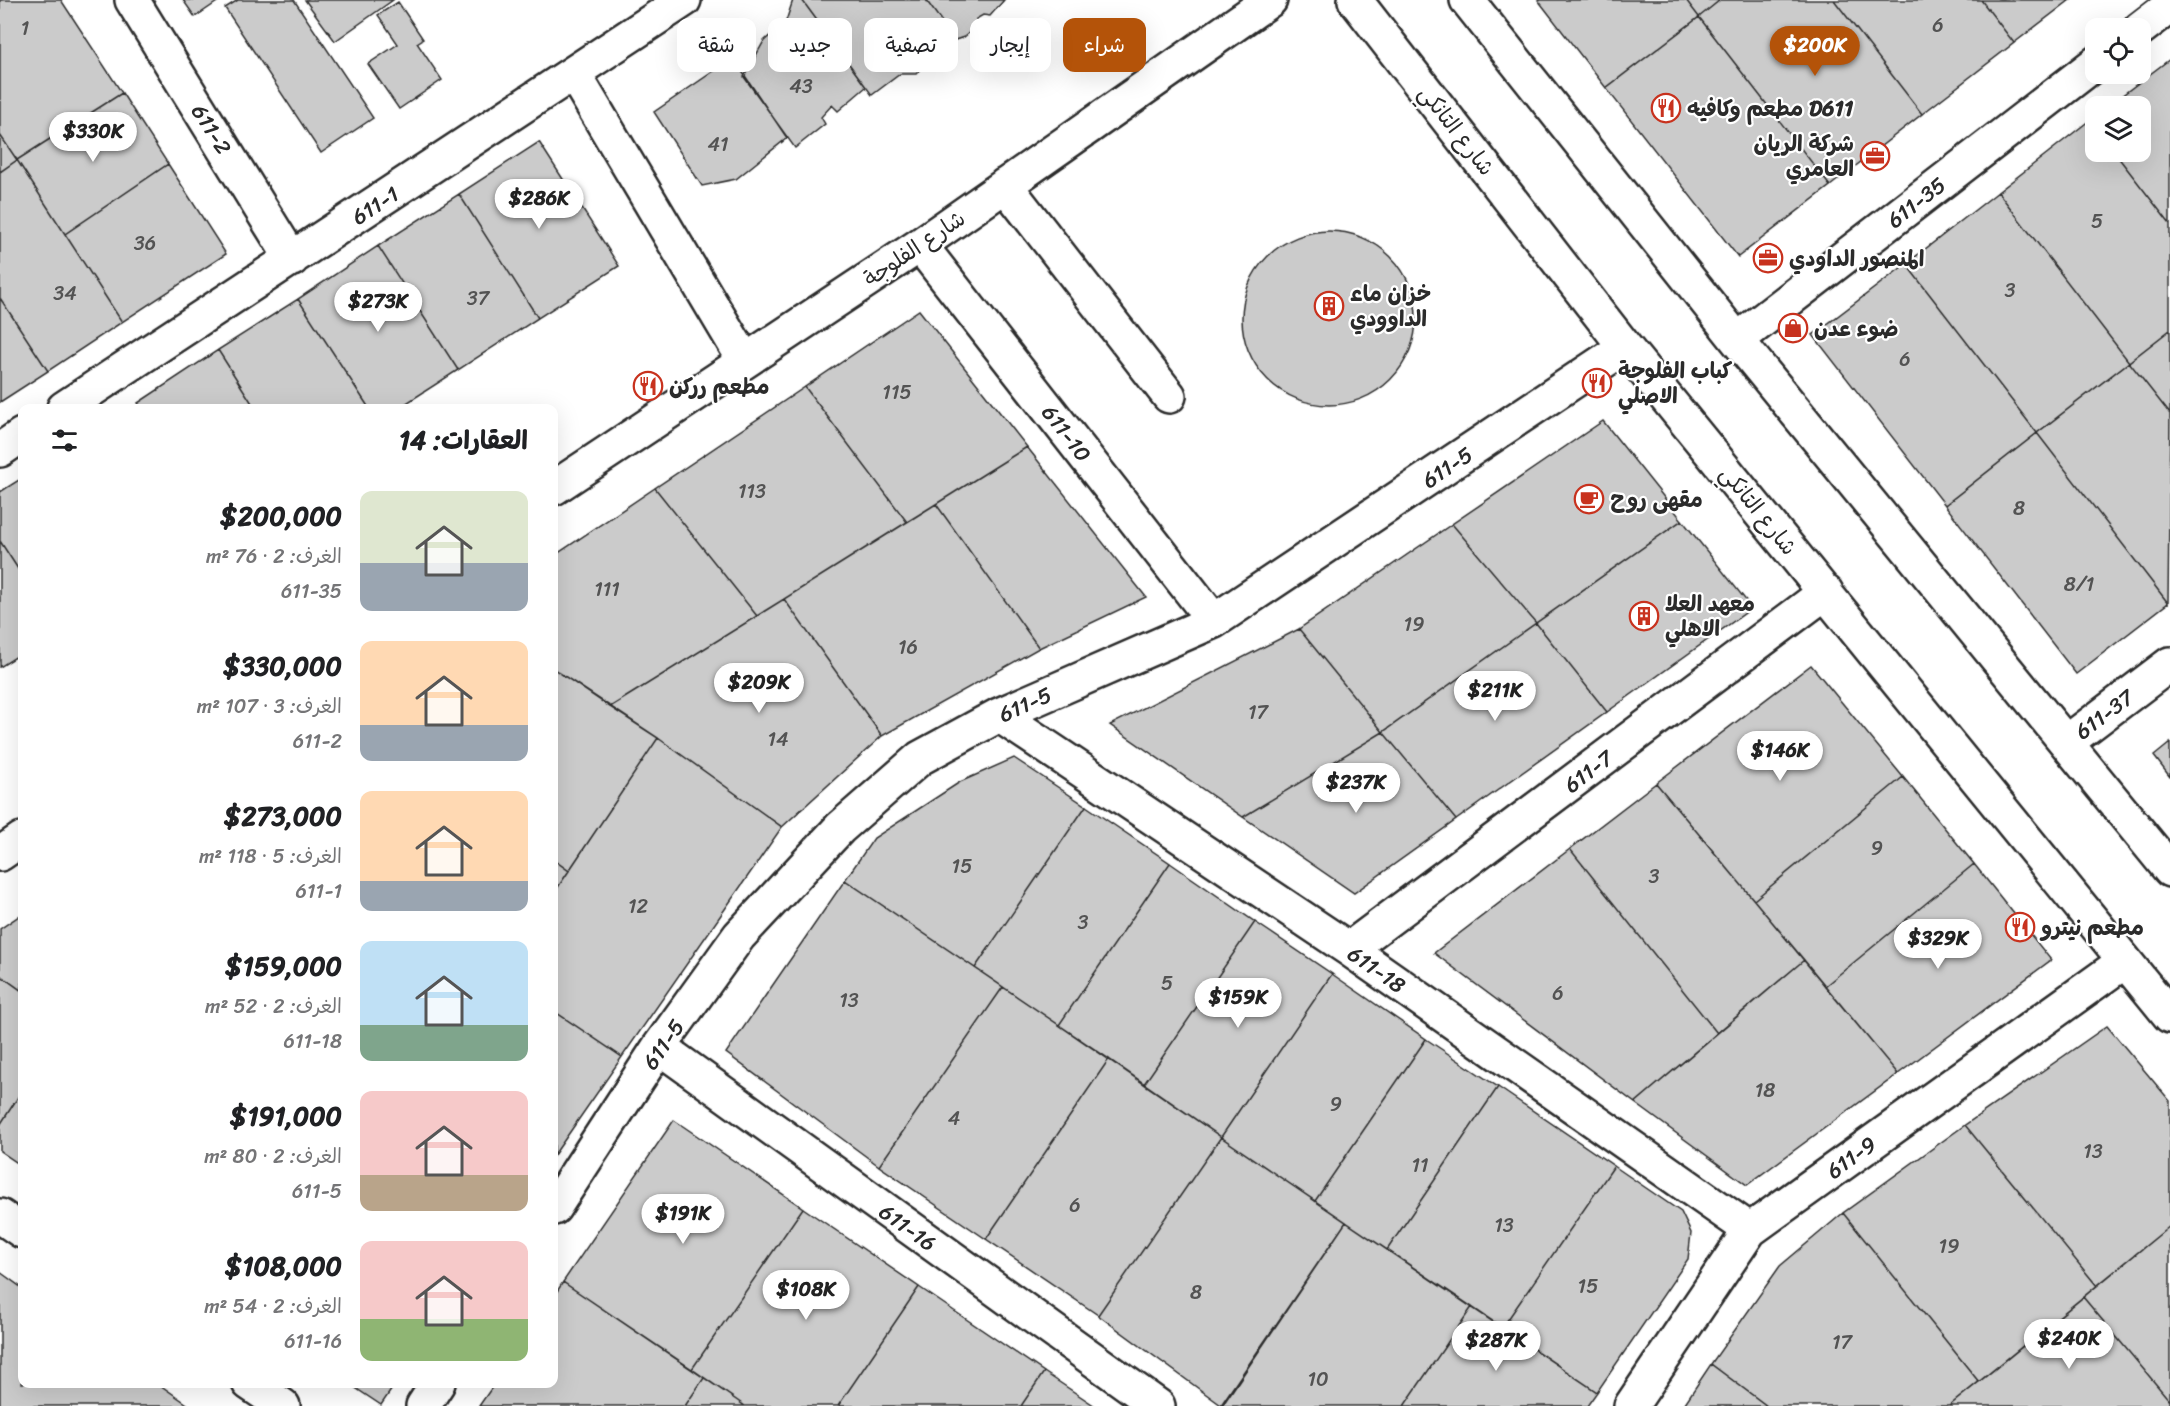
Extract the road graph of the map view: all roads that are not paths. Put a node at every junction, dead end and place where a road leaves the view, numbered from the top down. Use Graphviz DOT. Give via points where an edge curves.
graph roads {
  1 [pos="132,0"];
  2 [pos="684,0"];
  3 [pos="1270,0"];
  4 [pos="1355,0"];
  5 [pos="1467,0"];
  6 [pos="2170,6"];
  7 [pos="2151,21"];
  8 [pos="2085,71"];
  9 [pos="574,74"];
  10 [pos="1005,185"];
  11 [pos="920,245"];
  12 [pos="292,259"];
  13 [pos="1737,340"];
  14 [pos="1625,347"];
  15 [pos="745,361"];
  16 [pos="1169,396"];
  17 [pos="70,404"];
  18 [pos="18,438"];
  19 [pos="0,450"];
  20 [pos="558,485"];
  21 [pos="1826,592"];
  22 [pos="1214,621"];
  23 [pos="2170,664"];
  24 [pos="999,715"];
  25 [pos="2067,742"];
  26 [pos="18,843"];
  27 [pos="0,854"];
  28 [pos="2170,870"];
  29 [pos="1349,949"];
  30 [pos="2126,961"];
  31 [pos="2170,1016"];
  32 [pos="659,1047"];
  33 [pos="558,1202"];
  34 [pos="0,1216"];
  35 [pos="18,1228"];
  36 [pos="1750,1230"];
  37 [pos="255,1388"];
  38 [pos="435,1388"];
  39 [pos="277,1405"];
  40 [pos="423,1406"];
  41 [pos="1158,1406"];
  42 [pos="1631,1406"];
  1 -- 12 [label="street, 611-2"];
  2 -- 9 [label="street, 611-1"];
  3 -- 10 [label="street, شارع الفلوجة"];
  4 -- 14 [label="street, شارع التانكي"];
  5 -- 13 [label="street"];
  6 -- 7 [label="street"];
  8 -- 13 [label="street, 611-35"];
  9 -- 12 [label="street, 611-1"];
  9 -- 15 [label="street"];
  10 -- 11 [label="street, شارع الفلوجة"];
  10 -- 16 [label="street"];
  11 -- 15 [label="street, شارع الفلوجة"];
  11 -- 22 [label="street, 611-10"];
  12 -- 17 [label="street, 611-1"];
  13 -- 25 [label="street"];
  14 -- 21 [label="street, شارع التانكي"];
  14 -- 22 [label="street, 611-5"];
  15 -- 20 [label="street, شارع الفلوجة"];
  18 -- 19 [label="street"];
  21 -- 29 [label="street, 611-7"];
  21 -- 30 [label="street, شارع التانكي"];
  22 -- 24 [label="street, 611-5"];
  23 -- 25 [label="street, 611-37"];
  24 -- 29 [label="street, 611-18"];
  24 -- 32 [label="street, 611-5" via="920,758 840,828 739,936"];
  25 -- 28 [label="street"];
  26 -- 27 [label="street"];
  29 -- 36 [label="street, 611-18"];
  30 -- 31 [label="street, شارع التانكي"];
  30 -- 36 [label="street, 611-9"];
  32 -- 33 [label="street, 611-5"];
  32 -- 41 [label="street, 611-16"];
  34 -- 35 [label="street"];
  36 -- 42 [label="street, 611-9"];
  37 -- 39 [label="street"];
  38 -- 40 [label="street"];
}
